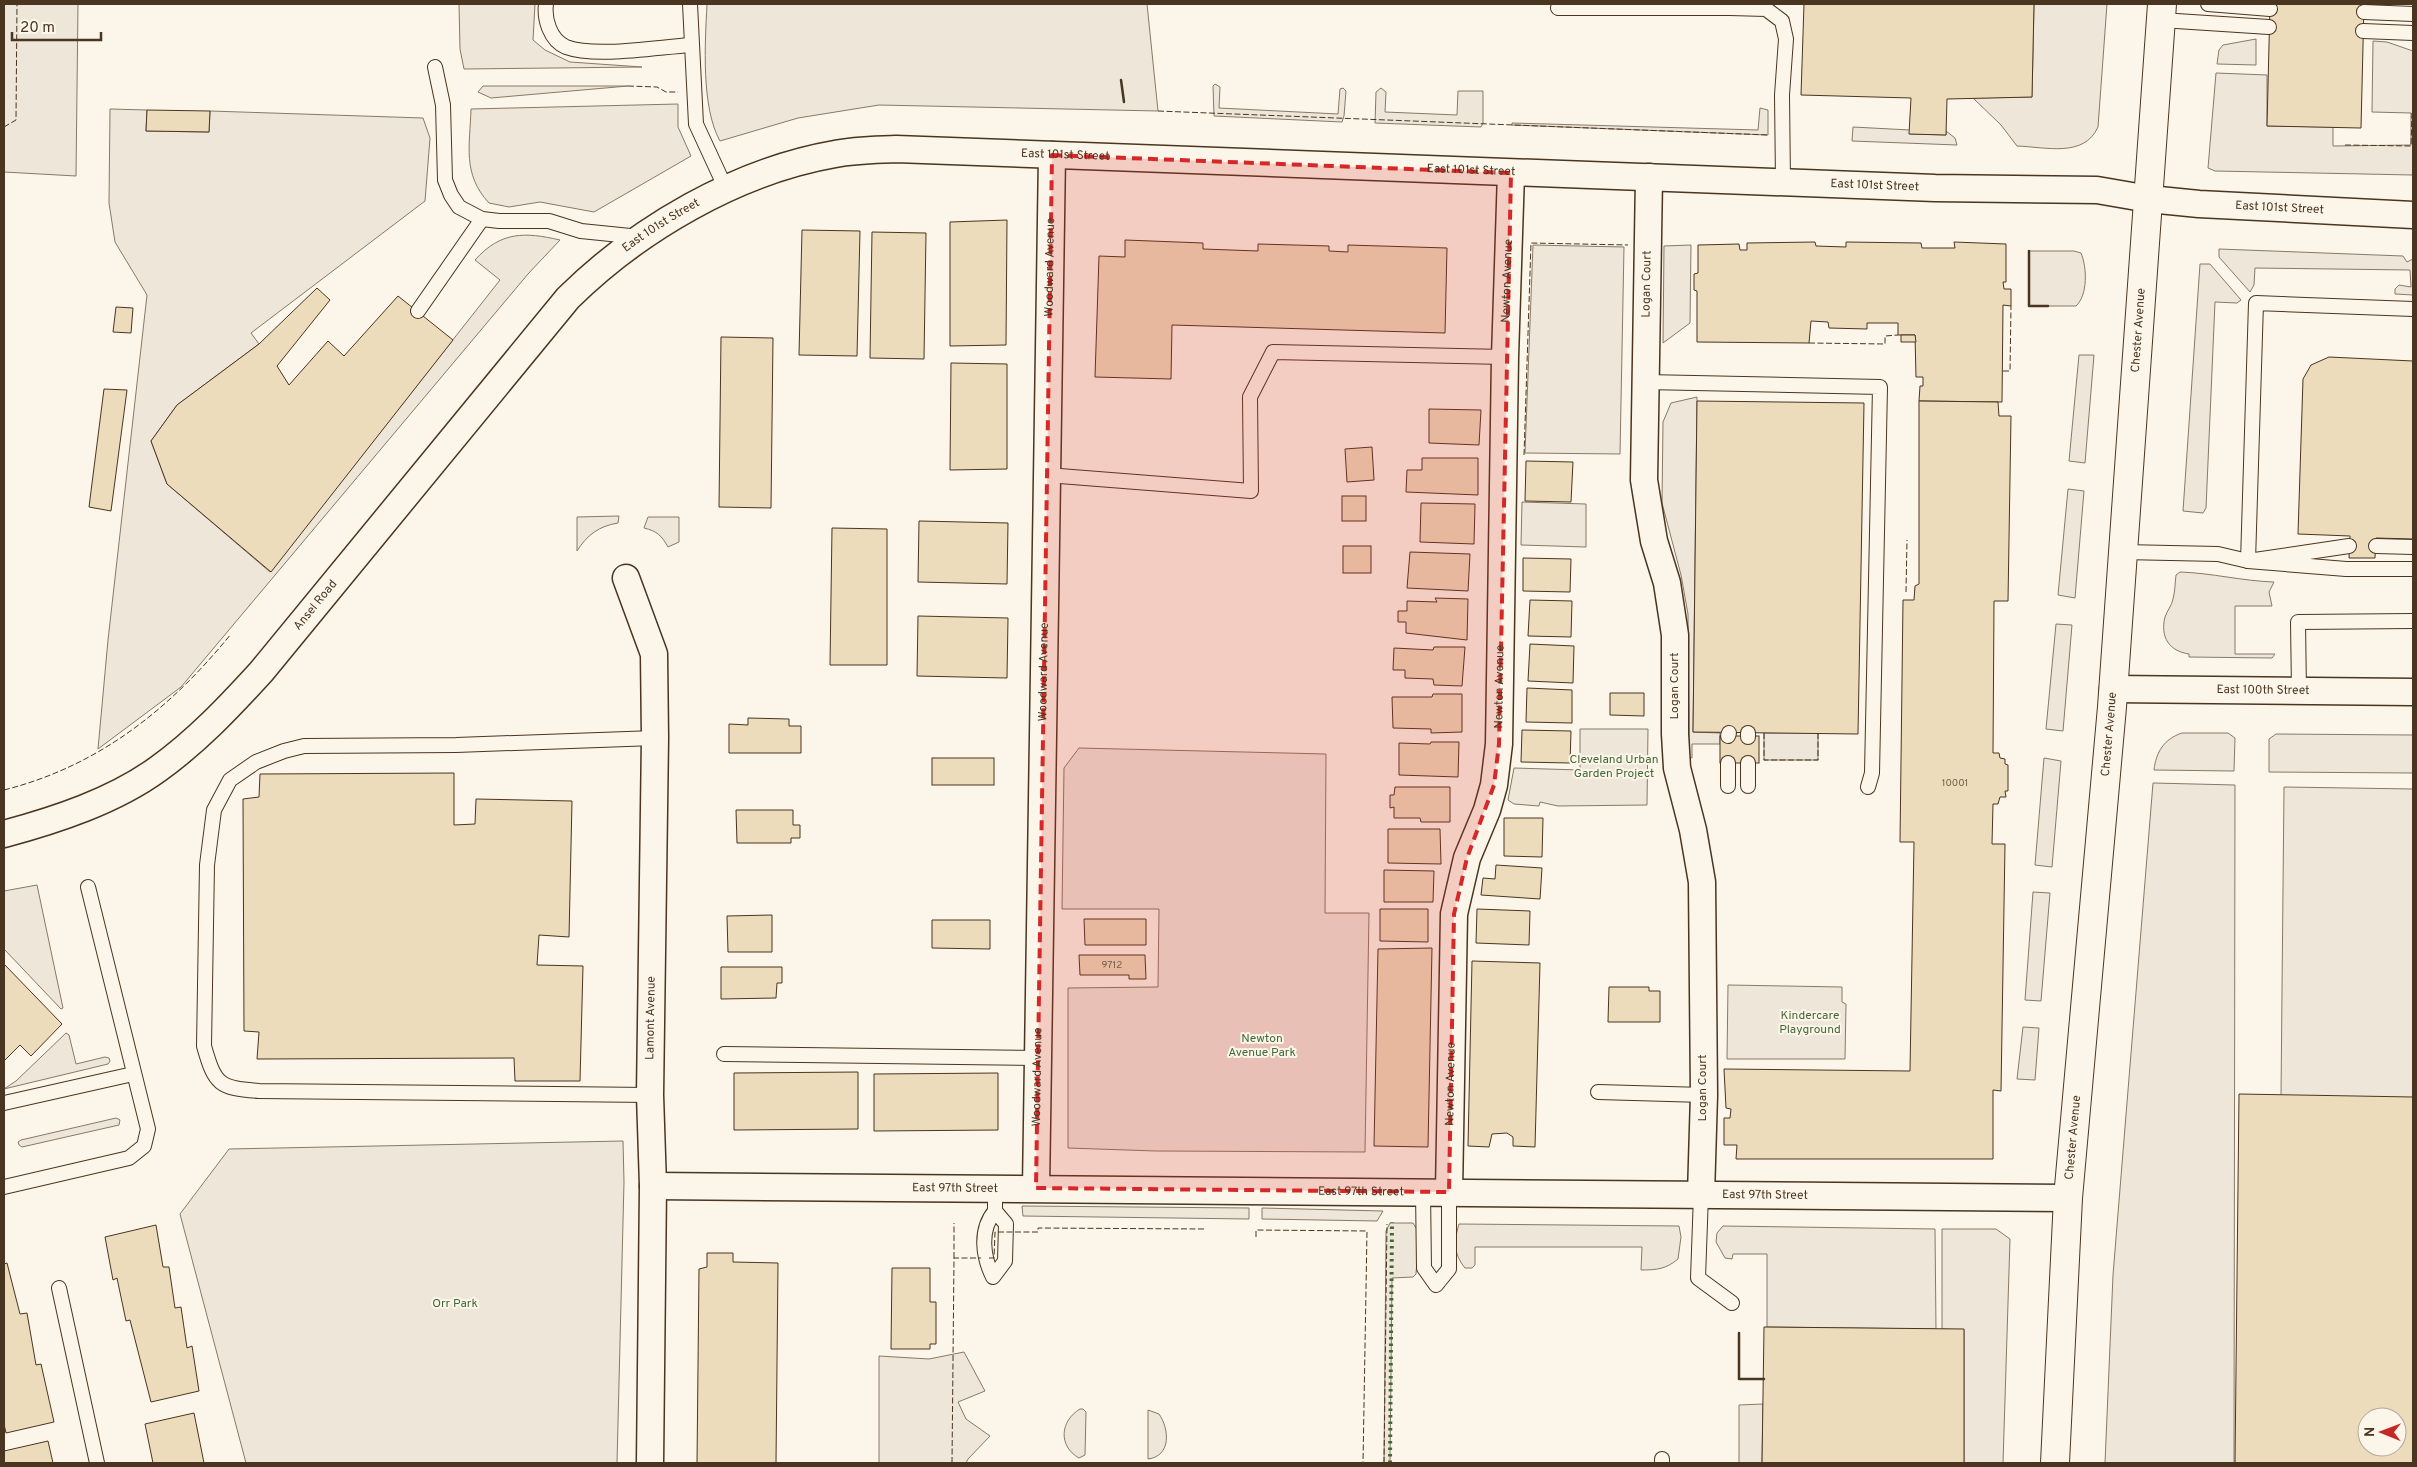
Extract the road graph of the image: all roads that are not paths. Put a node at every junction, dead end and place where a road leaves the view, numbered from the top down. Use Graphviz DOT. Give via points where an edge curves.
graph roads {
  1 [pos="546,4"];
  2 [pos="690,4"];
  3 [pos="1559,4"];
  4 [pos="2208,4"];
  5 [pos="1730,6"];
  6 [pos="2270,9"];
  7 [pos="2162,12"];
  8 [pos="2364,12"];
  9 [pos="2413,14"];
  10 [pos="2269,27"];
  11 [pos="2363,31"];
  12 [pos="2413,34"];
  13 [pos="691,45"];
  14 [pos="435,67"];
  15 [pos="1052,156"];
  16 [pos="1511,173"];
  17 [pos="1649,177"];
  18 [pos="1783,182"];
  19 [pos="726,189"];
  20 [pos="2149,199"];
  21 [pos="2413,215"];
  22 [pos="482,219"];
  23 [pos="643,238"];
  24 [pos="568,298"];
  25 [pos="2413,309"];
  26 [pos="418,311"];
  27 [pos="1505,357"];
  28 [pos="1646,382"];
  29 [pos="1047,475"];
  30 [pos="2349,546"];
  31 [pos="2376,546"];
  32 [pos="2413,547"];
  33 [pos="2123,552"];
  34 [pos="2248,561"];
  35 [pos="2413,569"];
  36 [pos="626,578"];
  37 [pos="2413,621"];
  38 [pos="2114,689"];
  39 [pos="2299,691"];
  40 [pos="2413,692"];
  41 [pos="655,738"];
  42 [pos="1728,763"];
  43 [pos="1748,763"];
  44 [pos="1728,786"];
  45 [pos="1748,786"];
  46 [pos="1868,786"];
  47 [pos="4,834"];
  48 [pos="88,887"];
  49 [pos="724,1054"];
  50 [pos="1037,1058"];
  51 [pos="133,1074"];
  52 [pos="1598,1092"];
  53 [pos="650,1095"];
  54 [pos="1704,1095"];
  55 [pos="4,1103"];
  56 [pos="653,1186"];
  57 [pos="4,1187"];
  58 [pos="1036,1188"];
  59 [pos="1423,1192"];
  60 [pos="1449,1192"];
  61 [pos="1701,1195"];
  62 [pos="2068,1198"];
  63 [pos="59,1288"];
  64 [pos="1732,1303"];
  65 [pos="97,1463"];
  66 [pos="650,1463"];
  67 [pos="2054,1463"];
  1 -- 13 [label="lane" via="548,26 565,46 612,50"];
  2 -- 13 [label="lane"];
  3 -- 5 [label="lane" via="1558,8"];
  4 -- 6 [label="lane"];
  5 -- 18 [label="lane" via="1766,9 1782,21 1786,39 1782,95"];
  7 -- 10 [label="lane"];
  7 -- 20 [label="main road, Chester Avenue" via="2149,162"];
  8 -- 9 [label="lane"];
  11 -- 12 [label="lane"];
  13 -- 19 [label="lane" via="696,124"];
  14 -- 22 [label="lane" via="443,105 445,180 459,207"];
  15 -- 16 [label="street, East 101st Street"];
  15 -- 19 [label="street, East 101st Street" via="896,149 855,151 793,165"];
  15 -- 29 [label="street, Woodward Avenue"];
  16 -- 17 [label="street, East 101st Street"];
  16 -- 27 [label="street, Newton Avenue"];
  17 -- 18 [label="street, East 101st Street"];
  17 -- 28 [label="street, Logan Court"];
  18 -- 20 [label="street, East 101st Street" via="2096,190"];
  19 -- 23 [label="street, East 101st Street" via="704,199"];
  20 -- 21 [label="street, East 101st Street"];
  20 -- 33 [label="main road, Chester Avenue"];
  22 -- 23 [label="lane" via="548,221 581,231"];
  22 -- 26 [label="lane"];
  23 -- 24 [label="street, East 101st Street" via="612,258"];
  24 -- 47 [label="street, Ansel Road" via="261,672 215,722 158,769 124,790 35,826"];
  25 -- 34 [label="lane" via="2256,303"];
  27 -- 29 [label="lane" via="1273,352 1250,397 1250,491"];
  27 -- 60 [label="street, Newton Avenue" via="1499,744 1494,785 1467,858 1454,914"];
  28 -- 46 [label="lane" via="1880,386 1872,773"];
  28 -- 54 [label="street, Logan Court" via="1644,480 1675,635 1677,768 1702,882"];
  29 -- 50 [label="street, Woodward Avenue"];
  30 -- 34 [label="lane"];
  31 -- 32 [label="lane"];
  33 -- 34 [label="lane" via="2218,554"];
  33 -- 38 [label="main road, Chester Avenue"];
  34 -- 35 [label="lane" via="2346,569"];
  36 -- 41 [label="street, Lamont Avenue" via="654,654"];
  37 -- 39 [label="lane" via="2298,622"];
  38 -- 39 [label="street, East 100th Street"];
  38 -- 62 [label="main road, Chester Avenue"];
  39 -- 40 [label="street, East 100th Street"];
  41 -- 53 [label="street, Lamont Avenue"];
  41 -- 53 [label="lane" via="304,746 256,762 230,780 214,810 207,865 204,1036 212,1074 229,1088"];
  42 -- 44 [label="lane"];
  43 -- 45 [label="lane"];
  48 -- 51 [label="lane"];
  49 -- 50 [label="lane"];
  50 -- 58 [label="street, Woodward Avenue"];
  51 -- 55 [label="lane"];
  51 -- 57 [label="lane" via="148,1129 144,1146 129,1158"];
  52 -- 54 [label="lane"];
  53 -- 56 [label="street, Lamont Avenue"];
  54 -- 61 [label="street, Logan Court"];
  56 -- 58 [label="street, East 97th Street" via="995,1200"];
  56 -- 66 [label="street, Lamont Avenue"];
  58 -- 59 [label="street, East 97th Street"];
  59 -- 60 [label="street, East 97th Street"];
  59 -- 60 [label="lane" via="1424,1268 1436,1285 1449,1269"];
  60 -- 61 [label="street, East 97th Street"];
  61 -- 62 [label="street, East 97th Street"];
  61 -- 64 [label="lane" via="1698,1278"];
  62 -- 67 [label="main road, Chester Avenue"];
  63 -- 65 [label="lane"];
}
